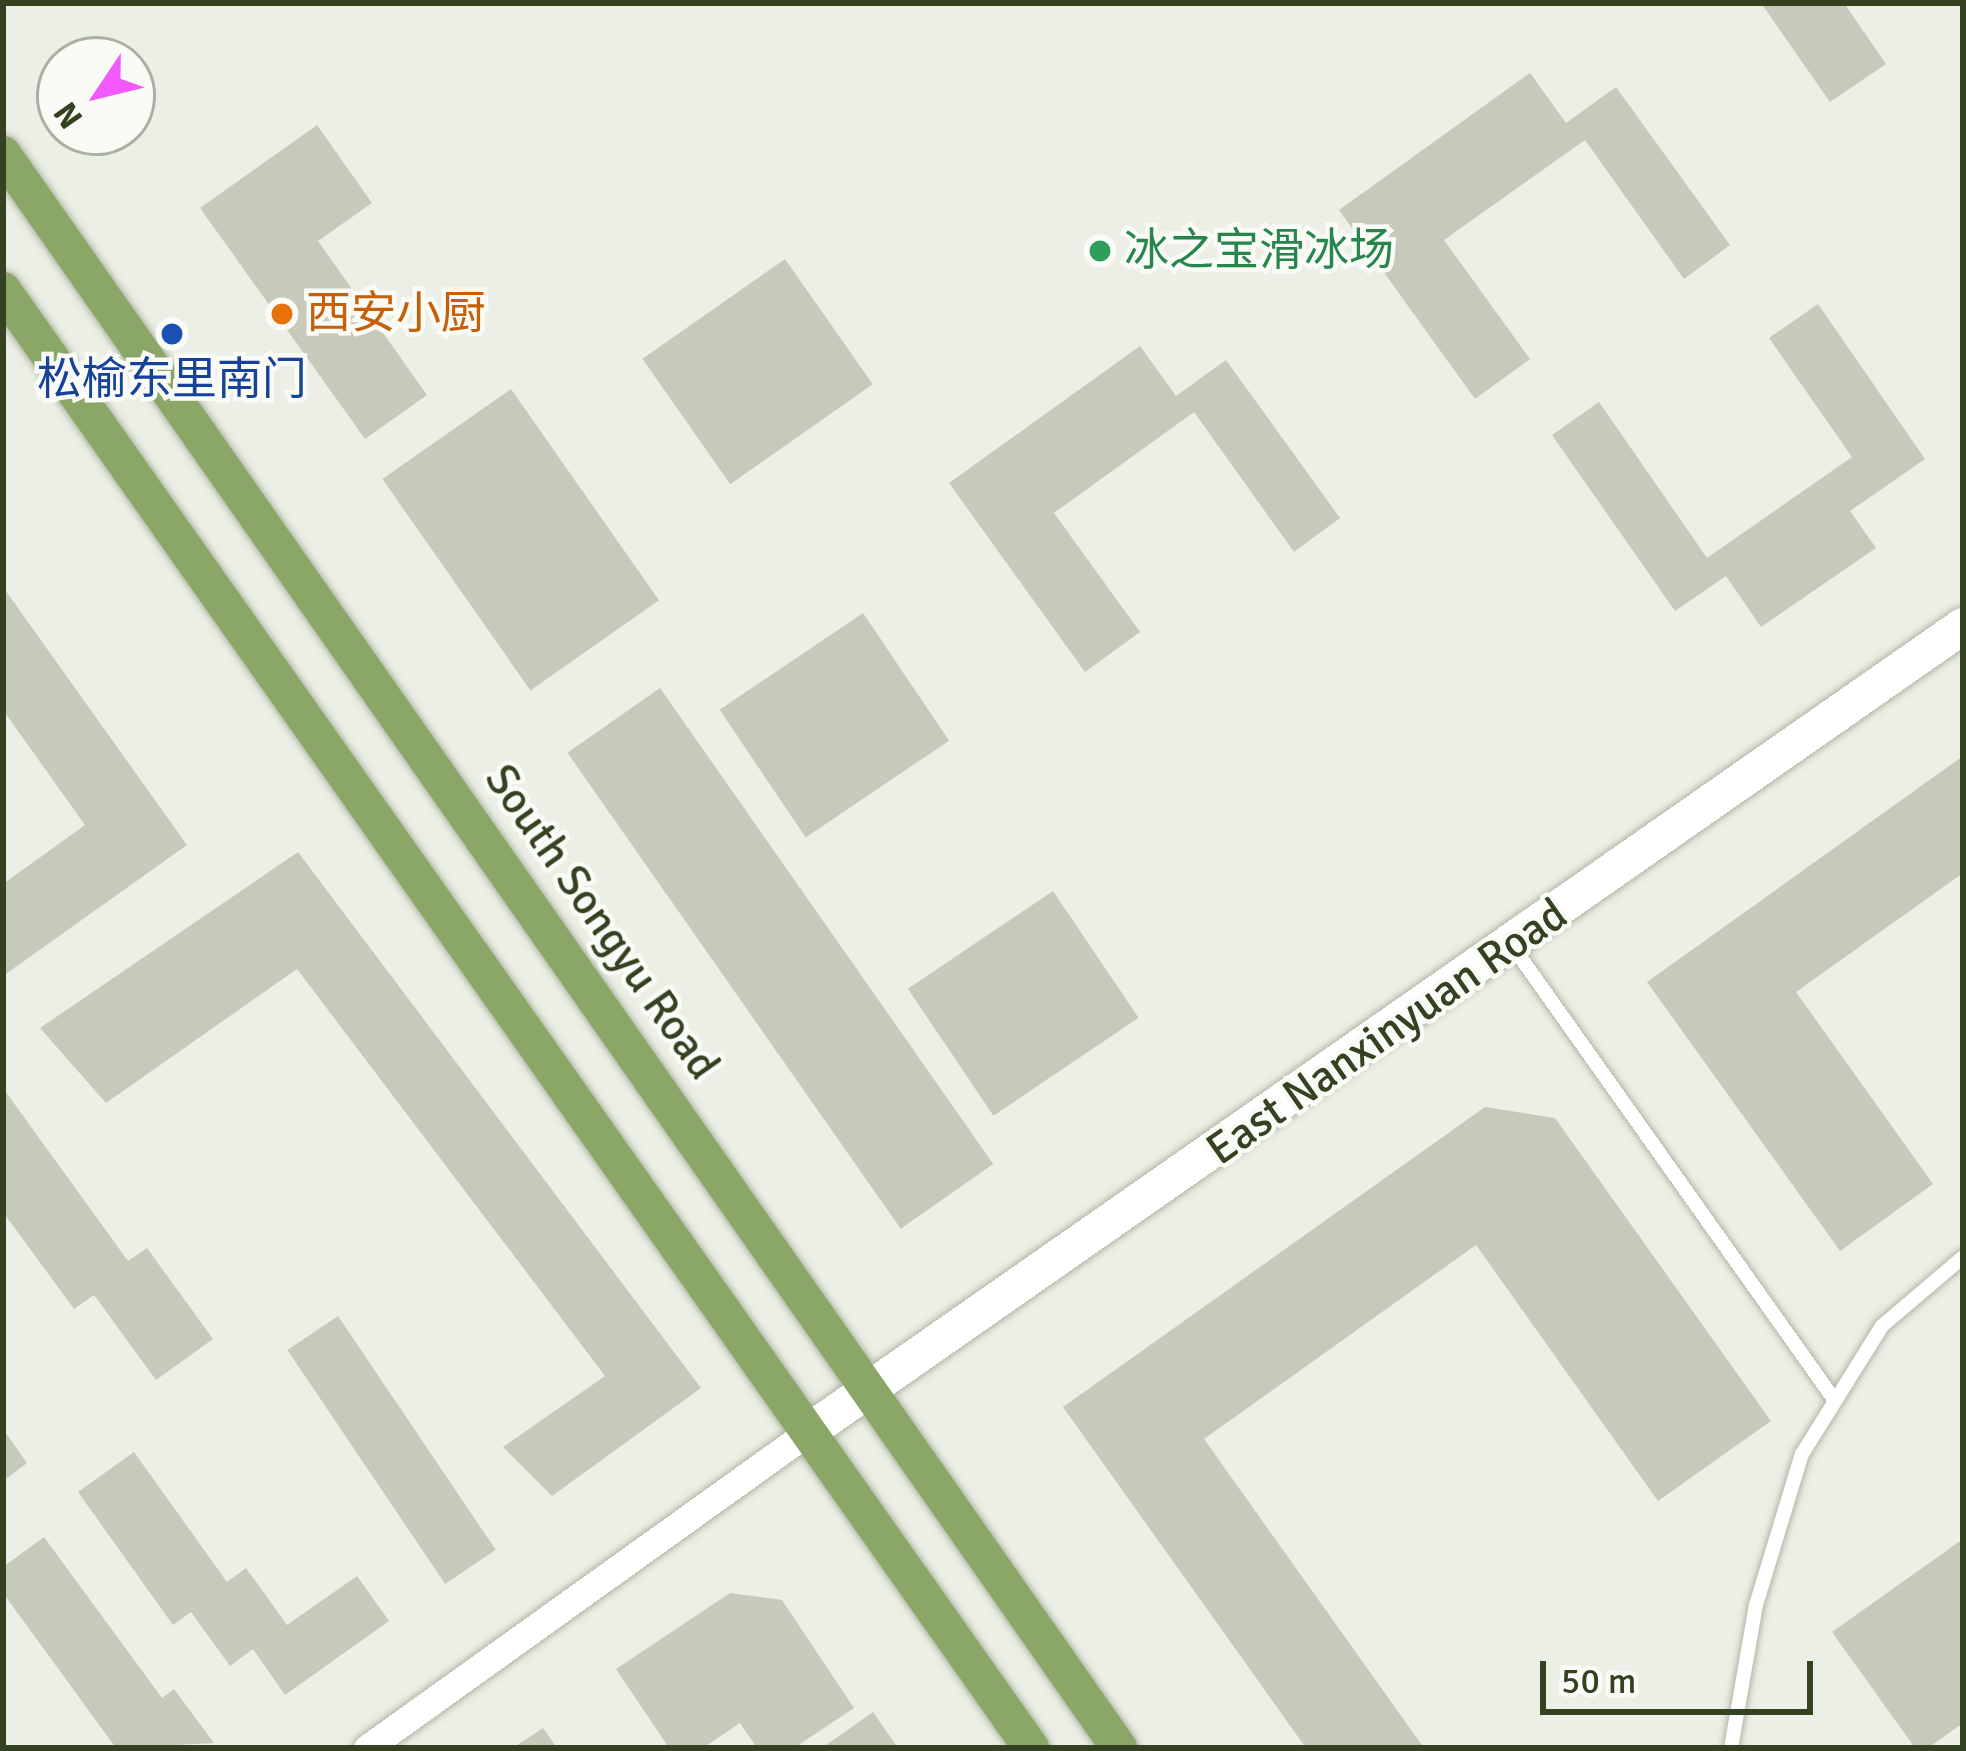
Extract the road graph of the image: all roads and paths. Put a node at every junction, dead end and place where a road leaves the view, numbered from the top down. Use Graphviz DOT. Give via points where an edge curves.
graph roads {
  1 [pos="3,154"];
  2 [pos="3,290"];
  3 [pos="1963,626"];
  4 [pos="1511,944"];
  5 [pos="1963,1257"];
  6 [pos="874,1393"];
  7 [pos="1833,1398"];
  8 [pos="808,1432"];
  9 [pos="367,1748"];
  10 [pos="1031,1748"];
  11 [pos="1119,1748"];
  12 [pos="1731,1748"];
  1 -- 6 [label="main road, South Songyu Road"];
  2 -- 8 [label="main road"];
  3 -- 4 [label="street, East Nanxinyuan Road"];
  4 -- 6 [label="street, East Nanxinyuan Road"];
  4 -- 7 [label="lane"];
  5 -- 7 [label="lane" via="1882,1326"];
  6 -- 8 [label="street, East Nanxinyuan Road"];
  6 -- 11 [label="main road, South Songyu Road"];
  7 -- 12 [label="lane" via="1802,1454 1756,1605"];
  8 -- 9 [label="street"];
  8 -- 10 [label="main road"];
}
